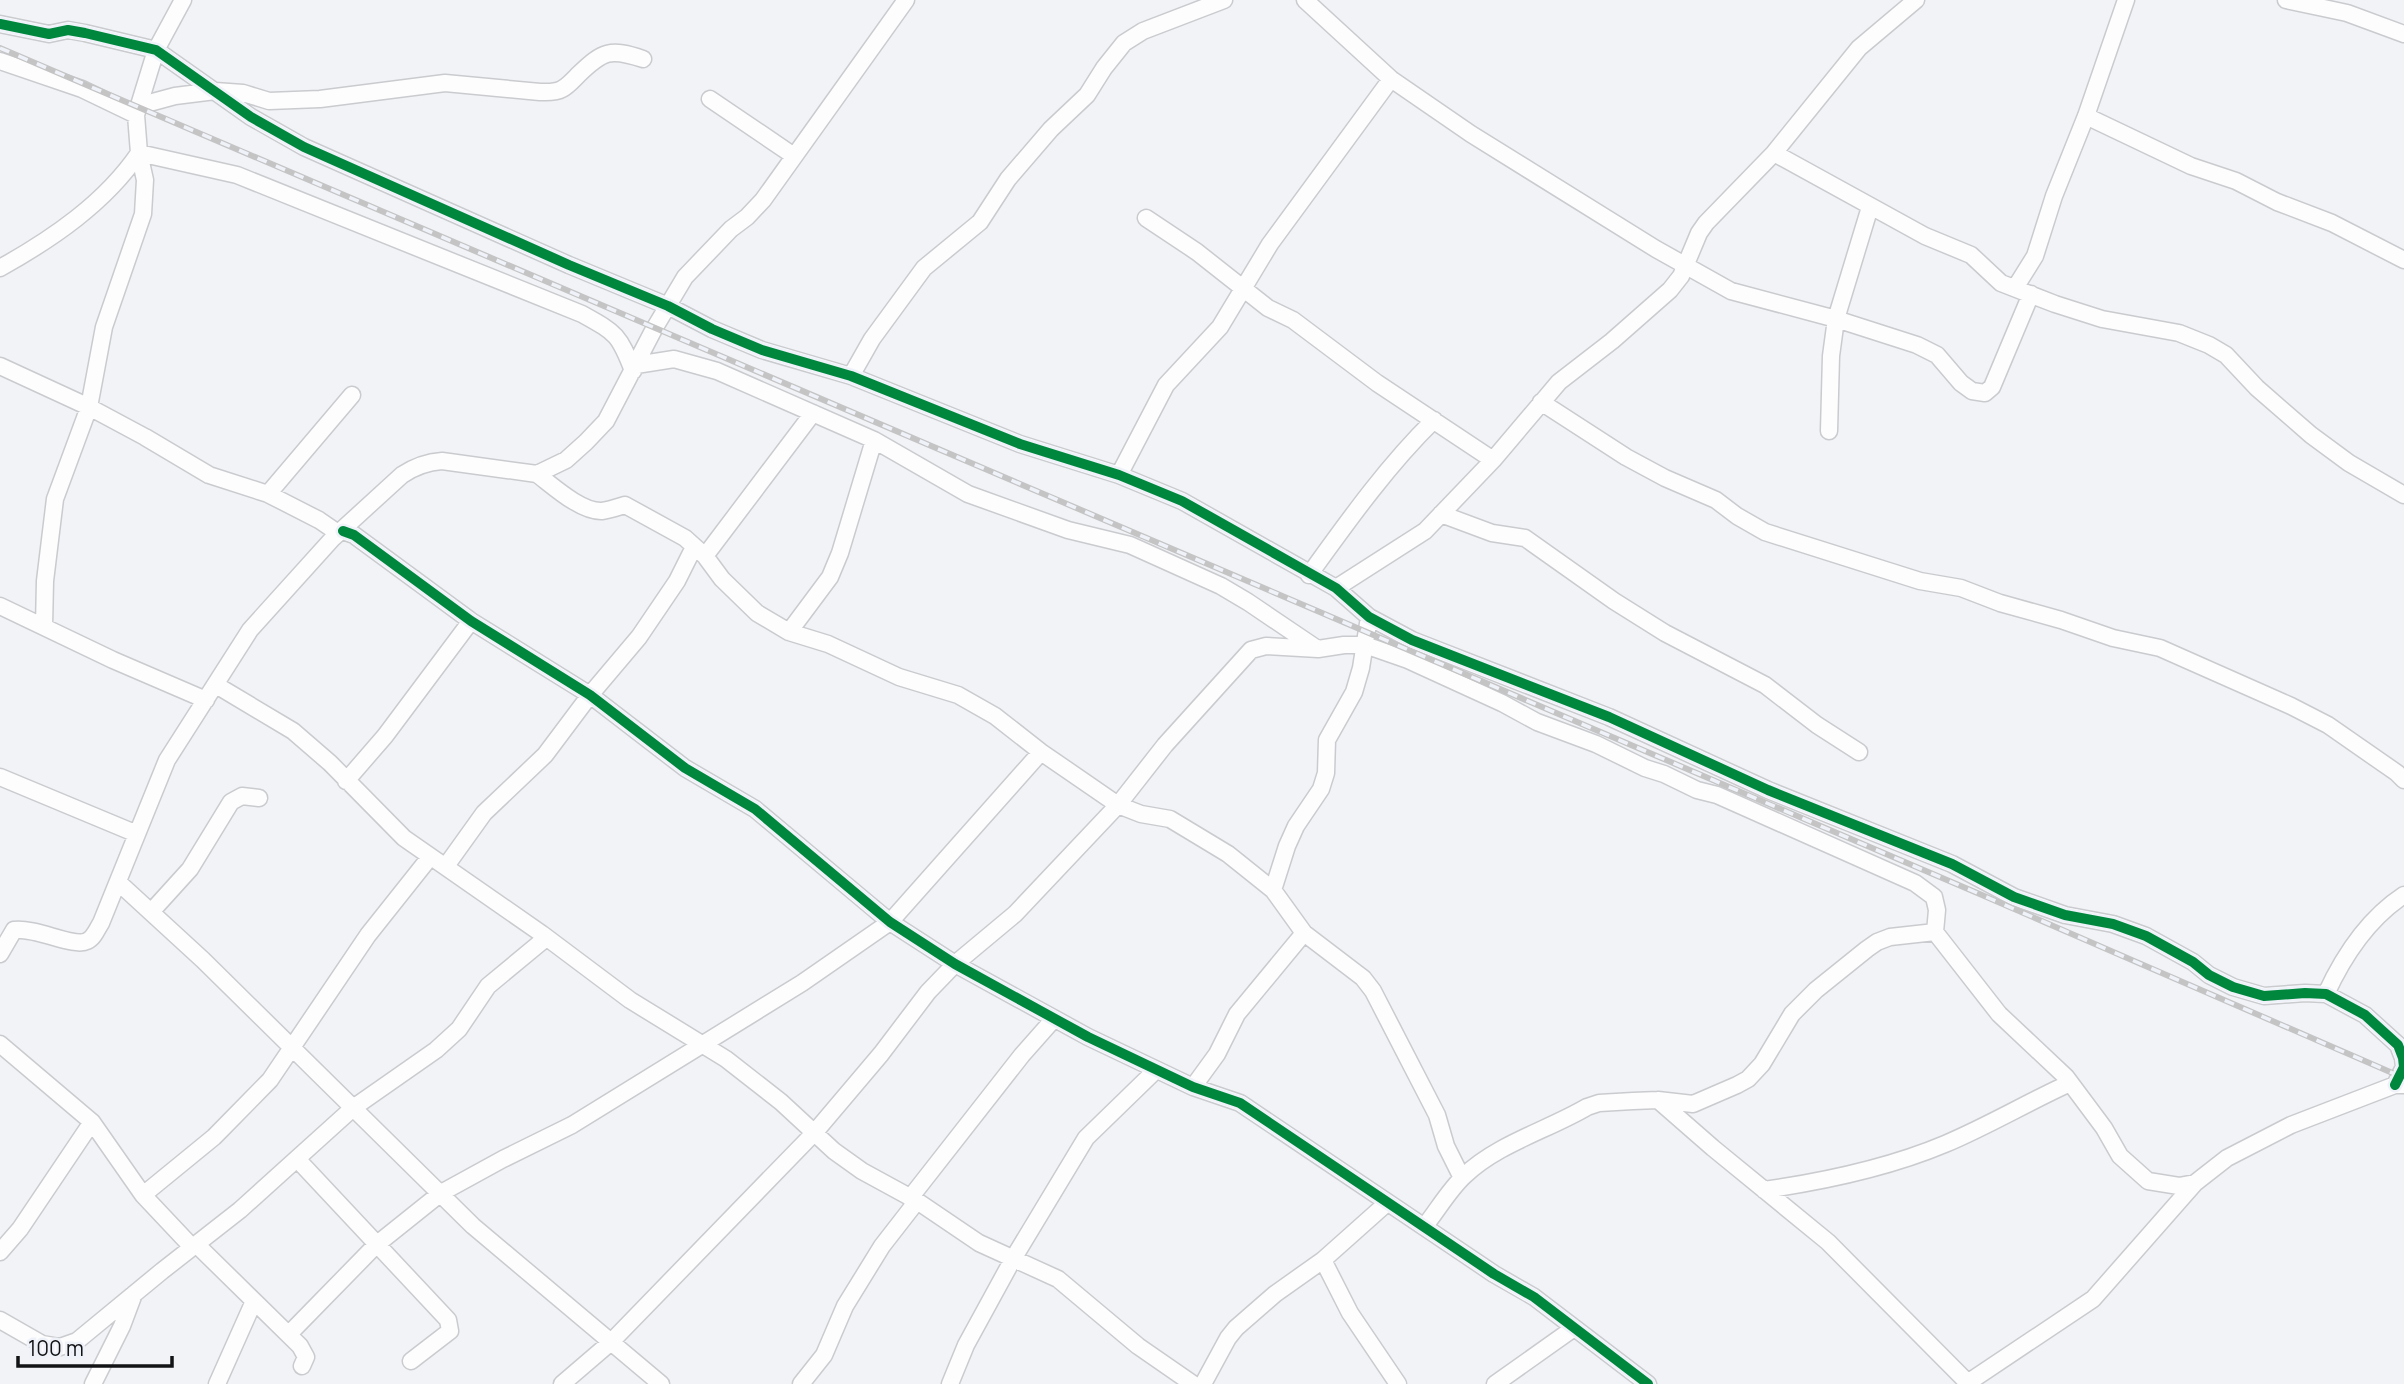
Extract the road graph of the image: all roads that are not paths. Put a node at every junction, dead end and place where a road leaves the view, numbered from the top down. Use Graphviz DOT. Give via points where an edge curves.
graph roads {
  1 [pos="183,0"];
  2 [pos="906,0"];
  3 [pos="1224,0"];
  4 [pos="1305,0"];
  5 [pos="1916,0"];
  6 [pos="2126,0"];
  7 [pos="2286,0"];
  8 [pos="0,24"];
  9 [pos="2404,34"];
  10 [pos="156,50"];
  11 [pos="643,60"];
  12 [pos="0,61"];
  13 [pos="1391,79"];
  14 [pos="215,91"];
  15 [pos="710,99"];
  16 [pos="137,111"];
  17 [pos="2086,116"];
  18 [pos="139,153"];
  19 [pos="1774,153"];
  20 [pos="794,156"];
  21 [pos="1870,207"];
  22 [pos="1146,218"];
  23 [pos="2404,260"];
  24 [pos="1686,265"];
  25 [pos="0,268"];
  26 [pos="1244,289"];
  27 [pos="2023,291"];
  28 [pos="668,306"];
  29 [pos="1836,319"];
  30 [pos="0,366"];
  31 [pos="634,368"];
  32 [pos="851,376"];
  33 [pos="352,395"];
  34 [pos="1541,402"];
  35 [pos="89,408"];
  36 [pos="813,414"];
  37 [pos="1434,419"];
  38 [pos="1829,431"];
  39 [pos="874,440"];
  40 [pos="1493,460"];
  41 [pos="537,474"];
  42 [pos="1119,475"];
  43 [pos="268,494"];
  44 [pos="2404,495"];
  45 [pos="1441,514"];
  46 [pos="341,532"];
  47 [pos="700,551"];
  48 [pos="1309,575"];
  49 [pos="1336,588"];
  50 [pos="0,606"];
  51 [pos="1370,617"];
  52 [pos="471,621"];
  53 [pos="44,626"];
  54 [pos="789,632"];
  55 [pos="1365,645"];
  56 [pos="1318,649"];
  57 [pos="216,685"];
  58 [pos="590,695"];
  59 [pos="206,700"];
  60 [pos="1041,752"];
  61 [pos="1859,752"];
  62 [pos="0,777"];
  63 [pos="2404,780"];
  64 [pos="346,782"];
  65 [pos="258,798"];
  66 [pos="1118,805"];
  67 [pos="137,834"];
  68 [pos="430,858"];
  69 [pos="446,866"];
  70 [pos="118,882"];
  71 [pos="1273,890"];
  72 [pos="2404,895"];
  73 [pos="151,912"];
  74 [pos="890,922"];
  75 [pos="7,927"];
  76 [pos="1935,932"];
  77 [pos="1304,933"];
  78 [pos="546,938"];
  79 [pos="0,954"];
  80 [pos="955,964"];
  81 [pos="2326,994"];
  82 [pos="1053,1020"];
  83 [pos="0,1044"];
  84 [pos="701,1044"];
  85 [pos="292,1048"];
  86 [pos="1156,1070"];
  87 [pos="2070,1083"];
  88 [pos="2400,1085"];
  89 [pos="1193,1087"];
  90 [pos="1658,1100"];
  91 [pos="353,1108"];
  92 [pos="92,1122"];
  93 [pos="815,1132"];
  94 [pos="298,1160"];
  95 [pos="1462,1178"];
  96 [pos="2195,1183"];
  97 [pos="1764,1190"];
  98 [pos="441,1194"];
  99 [pos="143,1195"];
  100 [pos="914,1200"];
  101 [pos="1387,1203"];
  102 [pos="1424,1227"];
  103 [pos="194,1245"];
  104 [pos="376,1245"];
  105 [pos="0,1252"];
  106 [pos="1013,1259"];
  107 [pos="1322,1260"];
  108 [pos="135,1293"];
  109 [pos="254,1301"];
  110 [pos="0,1321"];
  111 [pos="1574,1328"];
  112 [pos="289,1334"];
  113 [pos="611,1342"];
  114 [pos="411,1361"];
  115 [pos="302,1366"];
  116 [pos="1967,1383"];
  117 [pos="93,1384"];
  118 [pos="217,1384"];
  119 [pos="562,1384"];
  120 [pos="661,1384"];
  121 [pos="801,1384"];
  122 [pos="950,1384"];
  123 [pos="1193,1384"];
  124 [pos="1203,1384"];
  125 [pos="1398,1384"];
  126 [pos="1495,1384"];
  127 [pos="1648,1384"];
  1 -- 10 [label="street"];
  2 -- 20 [label="street"];
  3 -- 32 [label="street" via="1143,30 1125,43 1087,95 1008,179 981,222 924,268"];
  4 -- 13 [label="street"];
  5 -- 19 [label="street" via="1859,48"];
  6 -- 17 [label="street"];
  7 -- 9 [label="street" via="2347,13"];
  8 -- 10 [label="street" via="49,34 68,30"];
  10 -- 14 [label="street"];
  10 -- 16 [label="street"];
  11 -- 14 [label="street" via="603,53 555,92 445,83 269,101"];
  12 -- 16 [label="street"];
  13 -- 24 [label="street" via="1524,167"];
  13 -- 26 [label="street" via="1270,244"];
  14 -- 16 [label="street" via="175,96"];
  14 -- 28 [label="street" via="304,147"];
  15 -- 20 [label="street"];
  16 -- 18 [label="street"];
  17 -- 23 [label="street" via="2191,166 2332,223"];
  17 -- 27 [label="street"];
  18 -- 25 [label="street" via="95,202 46,241"];
  18 -- 31 [label="street" via="237,175 582,314 617,335"];
  18 -- 35 [label="street" via="145,180 143,214 104,327"];
  19 -- 21 [label="street"];
  19 -- 24 [label="street" via="1706,223"];
  20 -- 28 [label="street" via="763,200 685,276"];
  21 -- 27 [label="street" via="1971,255 2001,283"];
  21 -- 29 [label="street"];
  22 -- 26 [label="street"];
  24 -- 29 [label="street" via="1731,291"];
  24 -- 34 [label="street" via="1670,290"];
  26 -- 37 [label="street"];
  26 -- 42 [label="street" via="1220,327 1166,385"];
  27 -- 29 [label="street" via="1992,387 1985,393 1972,391 1937,355 1917,345"];
  27 -- 44 [label="street" via="2102,319 2179,333 2209,345 2226,355 2311,435"];
  28 -- 31 [label="street"];
  28 -- 32 [label="street" via="762,350"];
  29 -- 38 [label="street"];
  30 -- 35 [label="street"];
  31 -- 36 [label="street" via="674,359 687,361"];
  31 -- 41 [label="street" via="606,421 566,460"];
  32 -- 42 [label="street" via="1020,444"];
  33 -- 43 [label="street"];
  34 -- 40 [label="street"];
  34 -- 63 [label="street" via="1626,457 1716,500 1765,532 2113,638 2160,648 2328,725"];
  35 -- 43 [label="street" via="209,475"];
  35 -- 53 [label="street" via="55,499"];
  36 -- 39 [label="street"];
  36 -- 47 [label="street"];
  37 -- 40 [label="street"];
  37 -- 48 [label="street" via="1398,457"];
  39 -- 54 [label="street" via="830,577"];
  39 -- 56 [label="street" via="968,494 1068,530 1130,545 1220,586"];
  40 -- 45 [label="street"];
  41 -- 46 [label="street" via="469,463 426,463 402,475"];
  41 -- 47 [label="street" via="592,509 632,508"];
  42 -- 48 [label="street" via="1182,501"];
  43 -- 46 [label="street"];
  45 -- 49 [label="street" via="1412,540"];
  45 -- 61 [label="street" via="1492,533 1525,538 1665,633 1765,685"];
  46 -- 52 [label="street" via="354,535"];
  46 -- 57 [label="street" via="250,630"];
  47 -- 54 [label="street" via="757,613"];
  47 -- 58 [label="street"];
  48 -- 49 [label="street"];
  49 -- 51 [label="street"];
  50 -- 53 [label="street"];
  51 -- 55 [label="street"];
  51 -- 81 [label="street" via="1412,640 1609,717 1768,790 1952,864 2014,897 2146,936 2233,986 2264,996"];
  52 -- 58 [label="street"];
  52 -- 64 [label="street"];
  53 -- 59 [label="street"];
  54 -- 60 [label="street" via="899,677 958,695 995,716"];
  55 -- 56 [label="street"];
  55 -- 71 [label="street" via="1354,692 1328,740 1321,789 1292,836"];
  55 -- 76 [label="street" via="1915,883 1934,897"];
  56 -- 66 [label="street" via="1266,646 1251,650"];
  57 -- 59 [label="street"];
  57 -- 64 [label="street" via="293,731"];
  58 -- 69 [label="street" via="545,755 484,813"];
  58 -- 74 [label="street" via="685,768 755,809"];
  59 -- 67 [label="street" via="167,760"];
  60 -- 66 [label="street"];
  60 -- 74 [label="street"];
  62 -- 67 [label="street"];
  64 -- 68 [label="street"];
  65 -- 73 [label="street" via="242,796 231,802 190,869"];
  66 -- 71 [label="street" via="1170,819 1228,854"];
  66 -- 80 [label="street" via="1015,914"];
  67 -- 70 [label="street"];
  68 -- 69 [label="street"];
  68 -- 85 [label="street" via="368,935"];
  69 -- 78 [label="street"];
  70 -- 73 [label="street"];
  70 -- 75 [label="street" via="101,923 86,942"];
  71 -- 77 [label="street"];
  72 -- 81 [label="street" via="2380,914 2354,945"];
  73 -- 85 [label="street"];
  74 -- 80 [label="street"];
  74 -- 84 [label="street" via="802,983"];
  75 -- 79 [label="street"];
  76 -- 87 [label="street" via="1999,1014"];
  76 -- 90 [label="street" via="1890,937 1867,949 1792,1014 1748,1079 1693,1104"];
  77 -- 89 [label="street" via="1237,1013 1217,1054"];
  77 -- 95 [label="street" via="1363,978 1373,991 1437,1115"];
  78 -- 84 [label="street" via="630,1000"];
  78 -- 91 [label="street" via="488,986 459,1030"];
  80 -- 82 [label="street"];
  80 -- 93 [label="street"];
  81 -- 88 [label="street" via="2365,1015 2398,1045 2404,1067"];
  82 -- 86 [label="street"];
  82 -- 100 [label="street" via="1007,1073"];
  83 -- 92 [label="street"];
  84 -- 93 [label="street"];
  84 -- 98 [label="street" via="572,1125"];
  85 -- 91 [label="street"];
  85 -- 99 [label="street" via="234,1118"];
  86 -- 89 [label="street"];
  86 -- 106 [label="street" via="1086,1138"];
  87 -- 96 [label="street" via="2119,1156 2140,1175 2168,1186"];
  87 -- 97 [label="street" via="1985,1126 1899,1161"];
  88 -- 96 [label="street" via="2291,1125 2227,1158"];
  89 -- 101 [label="street" via="1240,1103"];
  90 -- 95 [label="street" via="1587,1107 1498,1152"];
  90 -- 97 [label="street"];
  91 -- 94 [label="street"];
  91 -- 98 [label="street"];
  92 -- 99 [label="street"];
  92 -- 105 [label="street"];
  93 -- 100 [label="street" via="862,1171"];
  93 -- 113 [label="street"];
  94 -- 103 [label="street"];
  94 -- 104 [label="street"];
  95 -- 102 [label="street"];
  96 -- 116 [label="street" via="2093,1299"];
  97 -- 116 [label="street" via="1850,1263"];
  98 -- 104 [label="street"];
  98 -- 113 [label="street"];
  99 -- 103 [label="street"];
  100 -- 106 [label="street" via="979,1243"];
  100 -- 121 [label="street" via="845,1306 824,1355"];
  101 -- 102 [label="street"];
  101 -- 107 [label="street"];
  102 -- 111 [label="street"];
  103 -- 108 [label="street"];
  103 -- 109 [label="street"];
  104 -- 112 [label="street"];
  104 -- 114 [label="street" via="451,1327"];
  106 -- 122 [label="street"];
  106 -- 123 [label="street" via="1059,1279 1138,1346"];
  107 -- 124 [label="street" via="1236,1328"];
  107 -- 125 [label="street" via="1350,1313"];
  108 -- 110 [label="street" via="94,1328 60,1347 42,1344"];
  108 -- 117 [label="street"];
  109 -- 112 [label="street"];
  109 -- 118 [label="street"];
  111 -- 126 [label="street"];
  111 -- 127 [label="street"];
  112 -- 115 [label="street" via="306,1357"];
  113 -- 119 [label="street"];
  113 -- 120 [label="street"];
}
